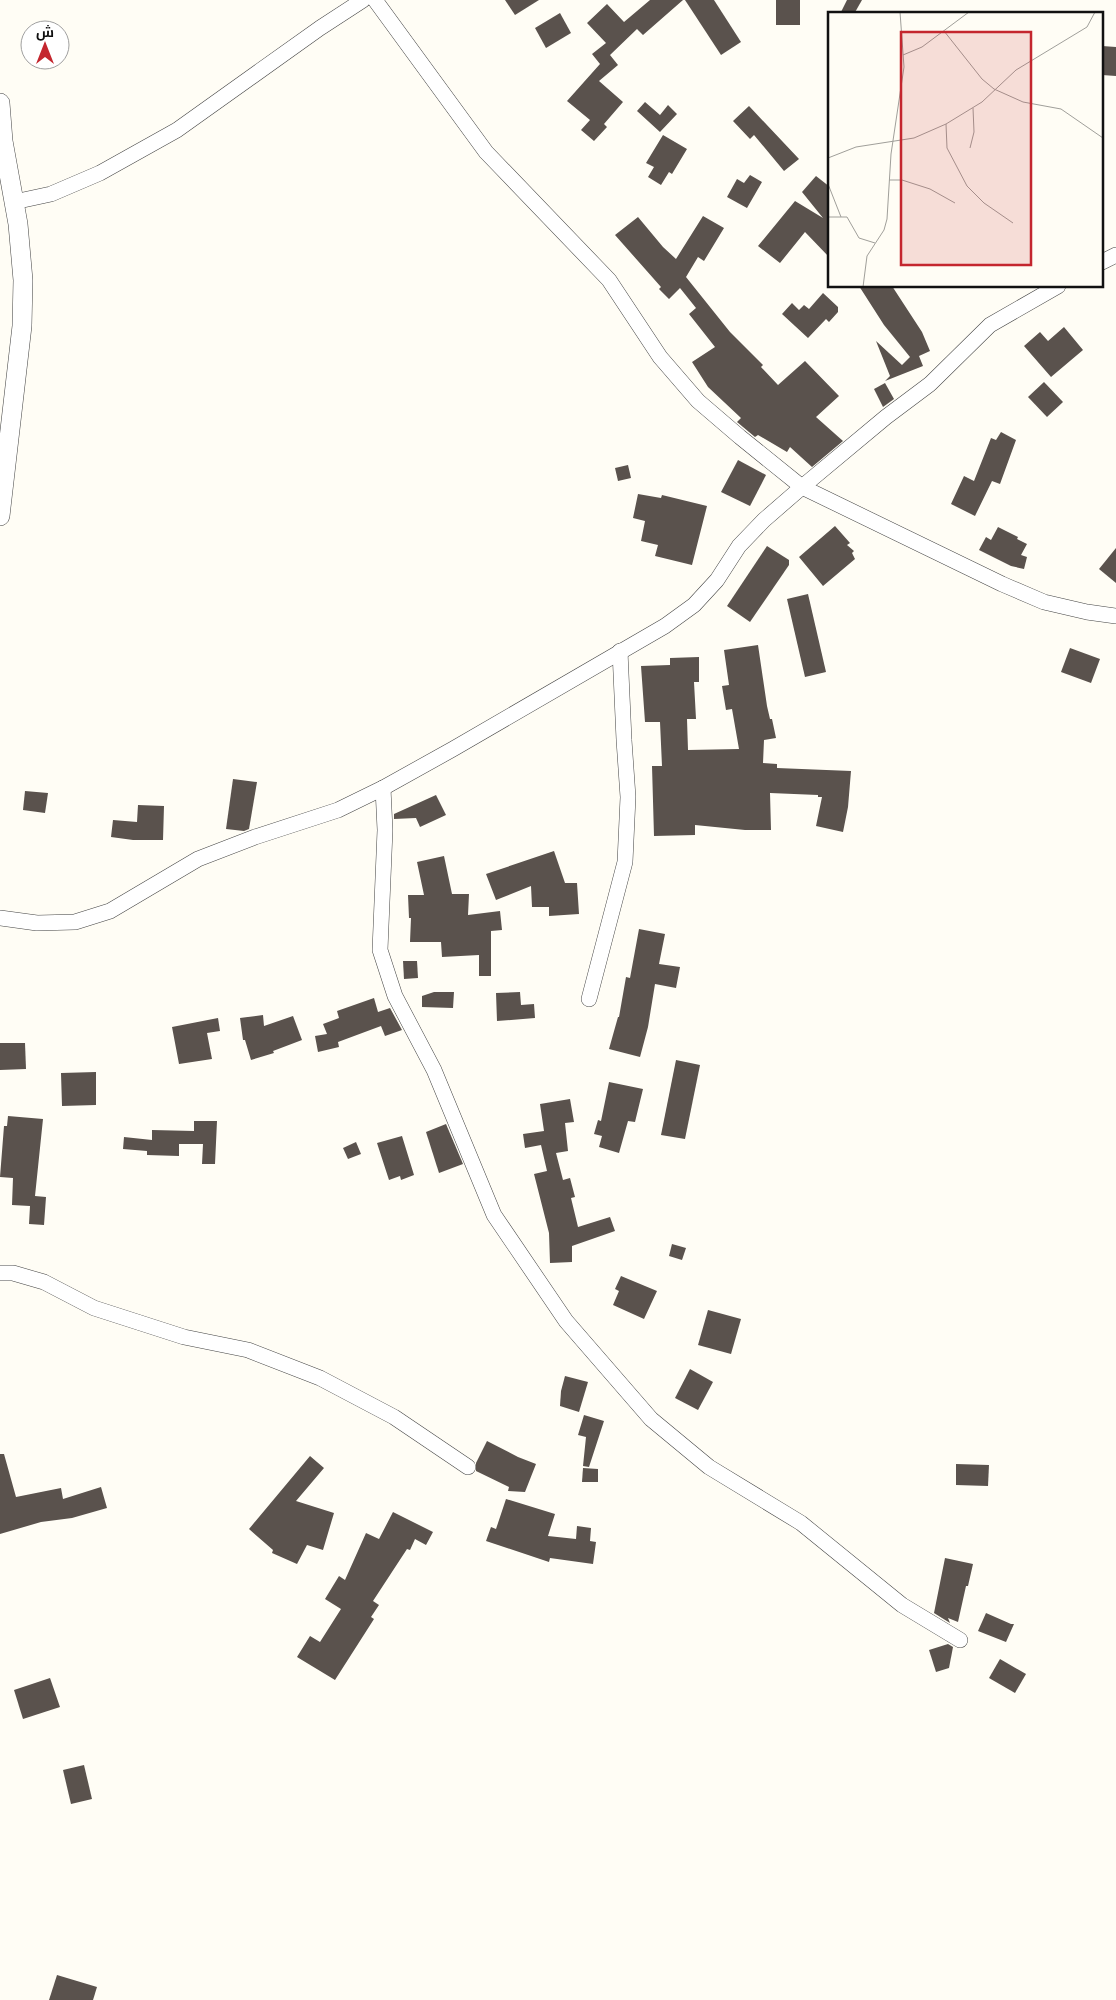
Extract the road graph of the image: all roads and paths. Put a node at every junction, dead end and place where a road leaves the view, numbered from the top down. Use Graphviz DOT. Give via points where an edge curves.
graph roads {
  1 [pos="362,0"];
  2 [pos="375,0"];
  3 [pos="0,103"];
  4 [pos="14,202"];
  5 [pos="1116,255"];
  6 [pos="1104,261"];
  7 [pos="1055,288"];
  8 [pos="802,487"];
  9 [pos="0,516"];
  10 [pos="1116,616"];
  11 [pos="620,652"];
  12 [pos="383,788"];
  13 [pos="0,918"];
  14 [pos="590,999"];
  15 [pos="0,1273"];
  16 [pos="468,1467"];
  17 [pos="960,1640"];
  1 -- 4 [label="street" via="178,130 100,173 51,194"];
  2 -- 8 [label="street" via="486,152 609,280 660,357 698,401"];
  3 -- 4 [label="street"];
  4 -- 9 [label="street" via="23,306"];
  5 -- 6 [label="street"];
  7 -- 8 [label="street" via="990,325 930,384"];
  8 -- 10 [label="street" via="1044,602"];
  8 -- 11 [label="street" via="739,546 717,580 694,605"];
  11 -- 12 [label="street"];
  11 -- 14 [label="street" via="628,797 625,862"];
  12 -- 13 [label="street" via="338,810 198,859 110,911 75,922 38,923"];
  12 -- 17 [label="street" via="385,830 380,950 395,996 434,1070 494,1215 560,1313 651,1418 709,1467 801,1523 902,1605"];
  15 -- 16 [label="street" via="13,1273 44,1282 94,1308 184,1337 248,1350 320,1378 394,1418"];
}
